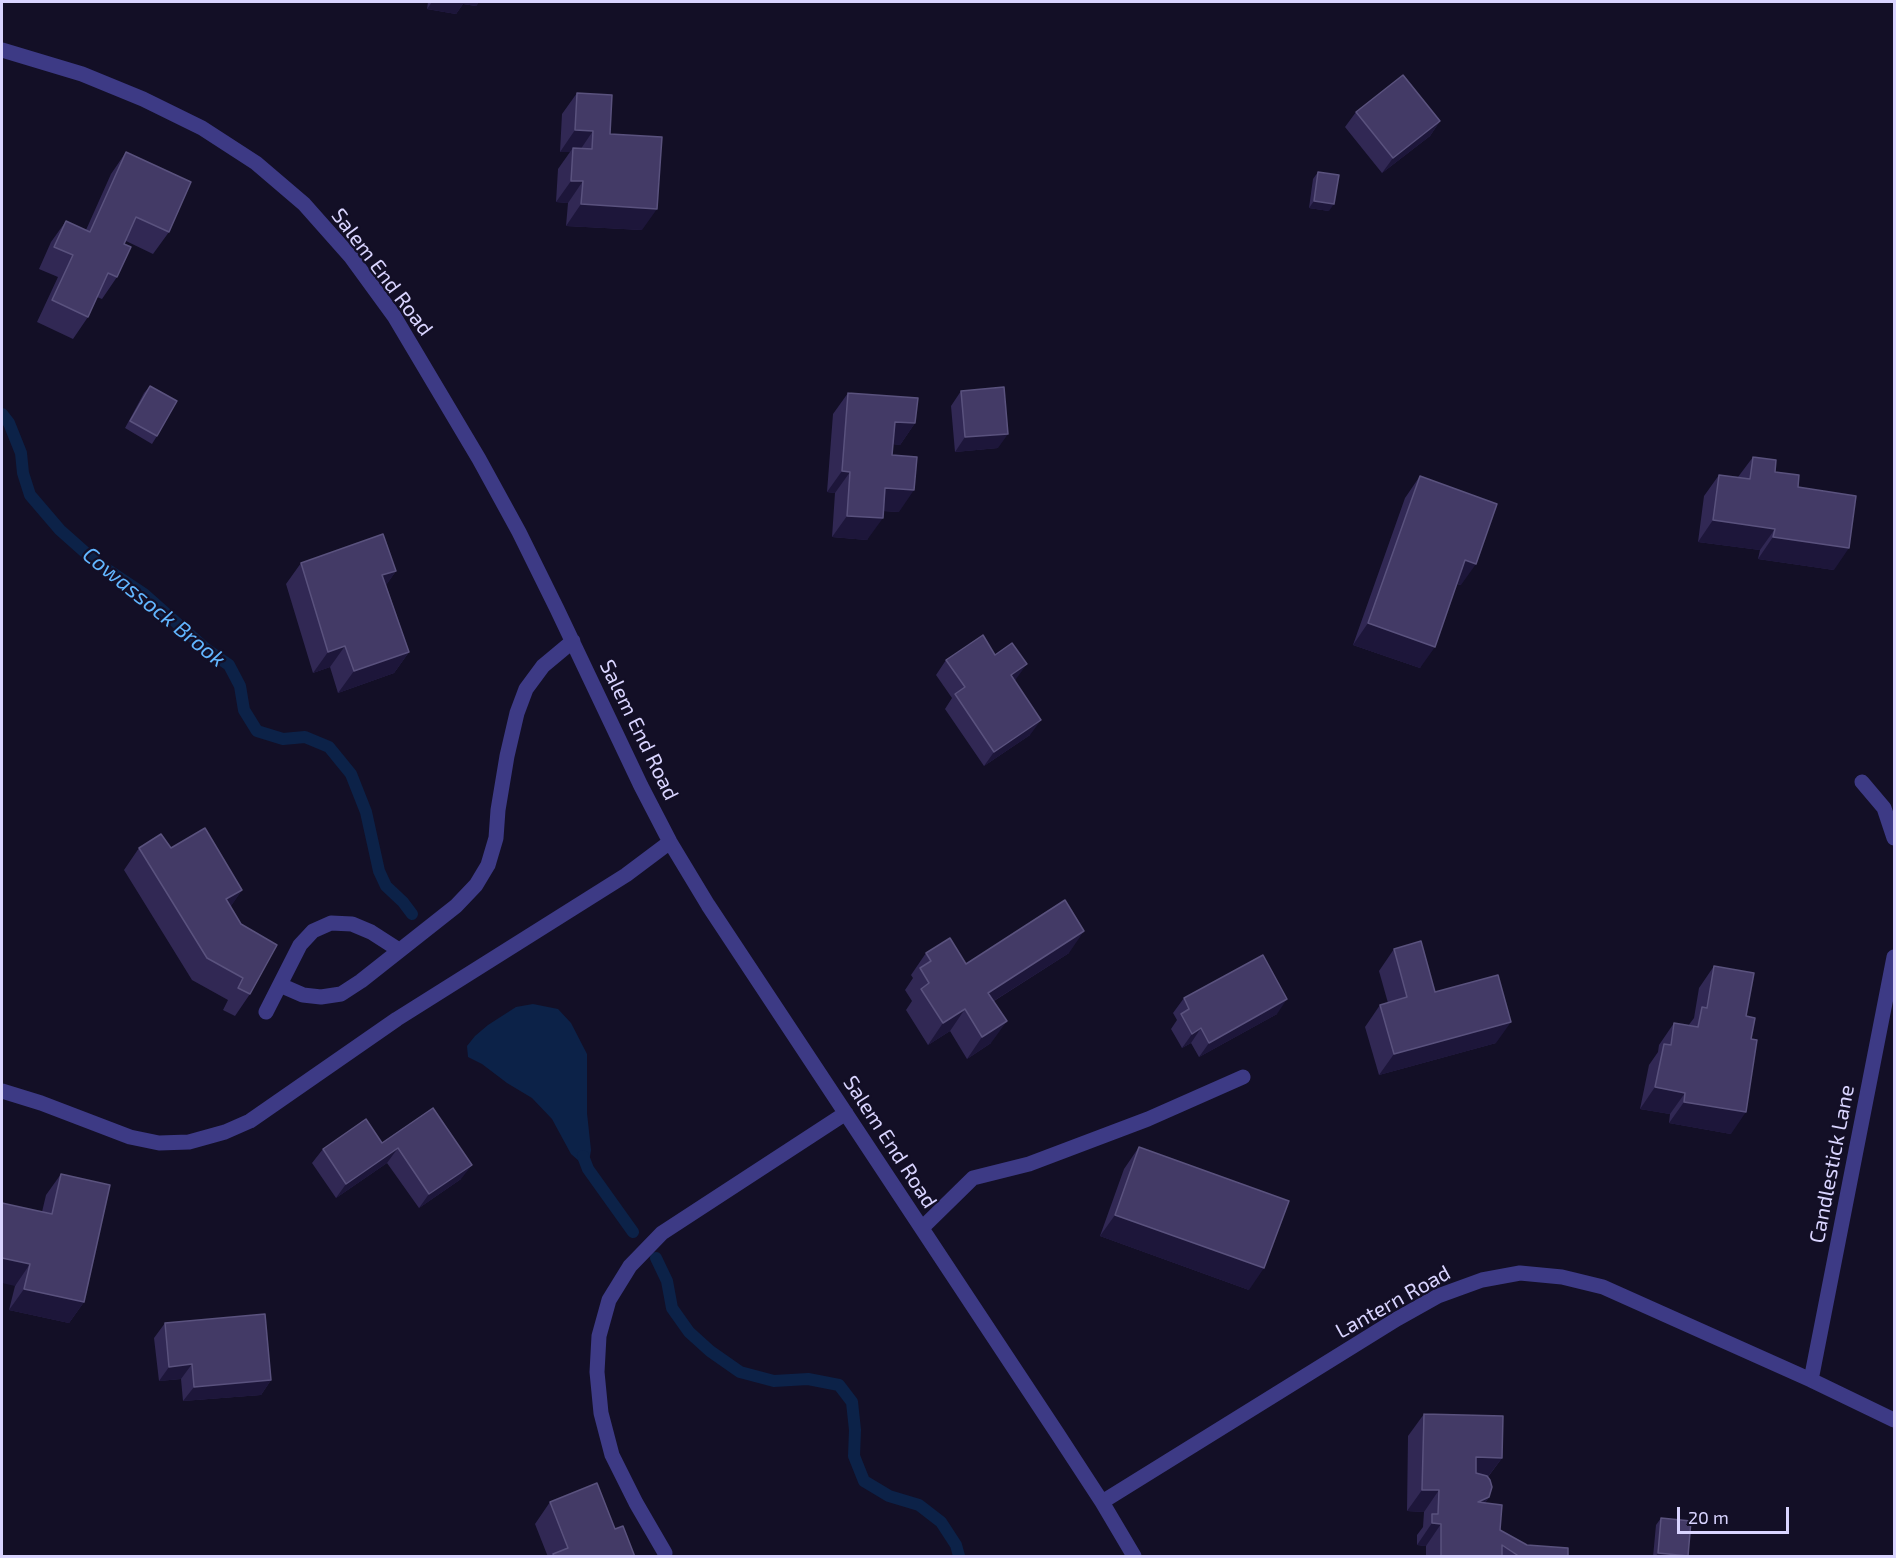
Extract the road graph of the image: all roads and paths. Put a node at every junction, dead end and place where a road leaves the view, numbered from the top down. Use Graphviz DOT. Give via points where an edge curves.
graph roads {
  1 [pos="2,50"];
  2 [pos="573,641"];
  3 [pos="1862,782"];
  4 [pos="1894,838"];
  5 [pos="670,842"];
  6 [pos="399,950"];
  7 [pos="1894,957"];
  8 [pos="280,985"];
  9 [pos="266,1012"];
  10 [pos="1243,1077"];
  11 [pos="2,1091"];
  12 [pos="846,1113"];
  13 [pos="922,1228"];
  14 [pos="1810,1380"];
  15 [pos="1894,1420"];
  16 [pos="1102,1502"];
  17 [pos="665,1553"];
  18 [pos="1134,1557"];
  1 -- 2 [label="street, Salem End Road" via="82,74 202,128 256,163 304,204 351,257 394,316 508,511"];
  2 -- 5 [label="street, Salem End Road"];
  2 -- 6 [label="street" via="543,666 526,689 507,756 496,838 488,865 456,906"];
  3 -- 4 [label="street" via="1884,808"];
  5 -- 11 [label="street" via="626,875 397,1019 250,1121 225,1132 189,1142 159,1143 130,1137"];
  5 -- 12 [label="street, Salem End Road"];
  6 -- 8 [label="street" via="341,993 303,995"];
  6 -- 8 [label="street" via="352,924 332,924 313,931 300,945"];
  7 -- 14 [label="street, Candlestick Lane"];
  8 -- 9 [label="street"];
  10 -- 13 [label="street" via="1148,1119 1029,1164 973,1178"];
  12 -- 13 [label="street, Salem End Road"];
  12 -- 17 [label="street" via="662,1233 630,1266 609,1300 599,1336 601,1413 612,1455"];
  13 -- 16 [label="street, Salem End Road"];
  14 -- 15 [label="street, Lantern Road"];
  14 -- 16 [label="street, Lantern Road" via="1603,1287 1562,1276 1520,1273 1482,1280 1438,1296"];
  16 -- 18 [label="street, Salem End Road"];
}
